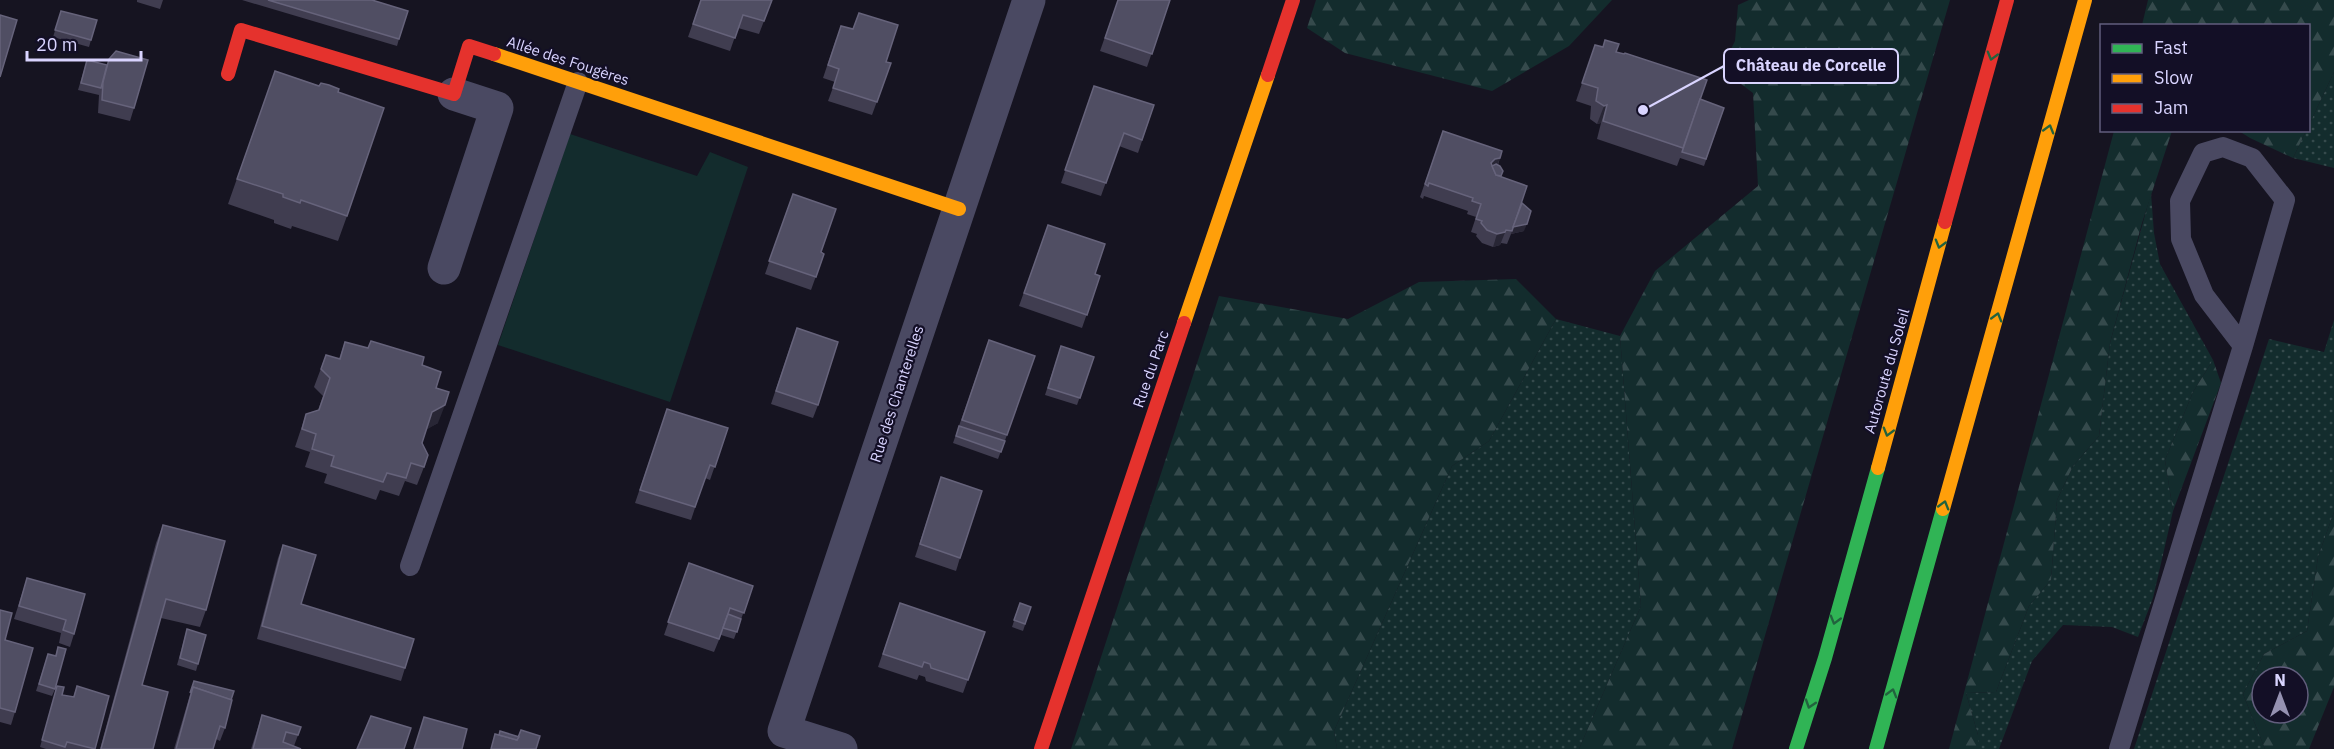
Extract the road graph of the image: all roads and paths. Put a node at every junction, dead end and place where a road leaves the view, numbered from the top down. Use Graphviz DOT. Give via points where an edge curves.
graph roads {
  1 [pos="1029,0"];
  2 [pos="1293,0"];
  3 [pos="2007,0"];
  4 [pos="2085,0"];
  5 [pos="228,74"];
  6 [pos="578,82"];
  7 [pos="454,94"];
  8 [pos="959,209"];
  9 [pos="444,268"];
  10 [pos="2243,346"];
  11 [pos="410,566"];
  12 [pos="841,749"];
  13 [pos="1041,749"];
  14 [pos="1796,749"];
  15 [pos="1876,749"];
  16 [pos="2119,749"];
  1 -- 8 [label="street, Rue des Chanterelles"];
  2 -- 13 [label="main road, Rue du Parc"];
  3 -- 14 [label="main road, Autoroute du Soleil, one-way"];
  15 -- 4 [label="main road, one-way"];
  5 -- 7 [label="main road" via="241,30"];
  6 -- 7 [label="main road, Allée des Fougères" via="469,46"];
  6 -- 8 [label="main road, Allée des Fougères"];
  6 -- 11 [label="lane"];
  7 -- 9 [label="street" via="497,108"];
  8 -- 12 [label="street, Rue des Chanterelles" via="784,731"];
  10 -- 10 [label="lane" via="2285,200 2252,158 2223,147 2203,153 2180,201 2181,239 2204,295"];
  10 -- 16 [label="lane"];
}
